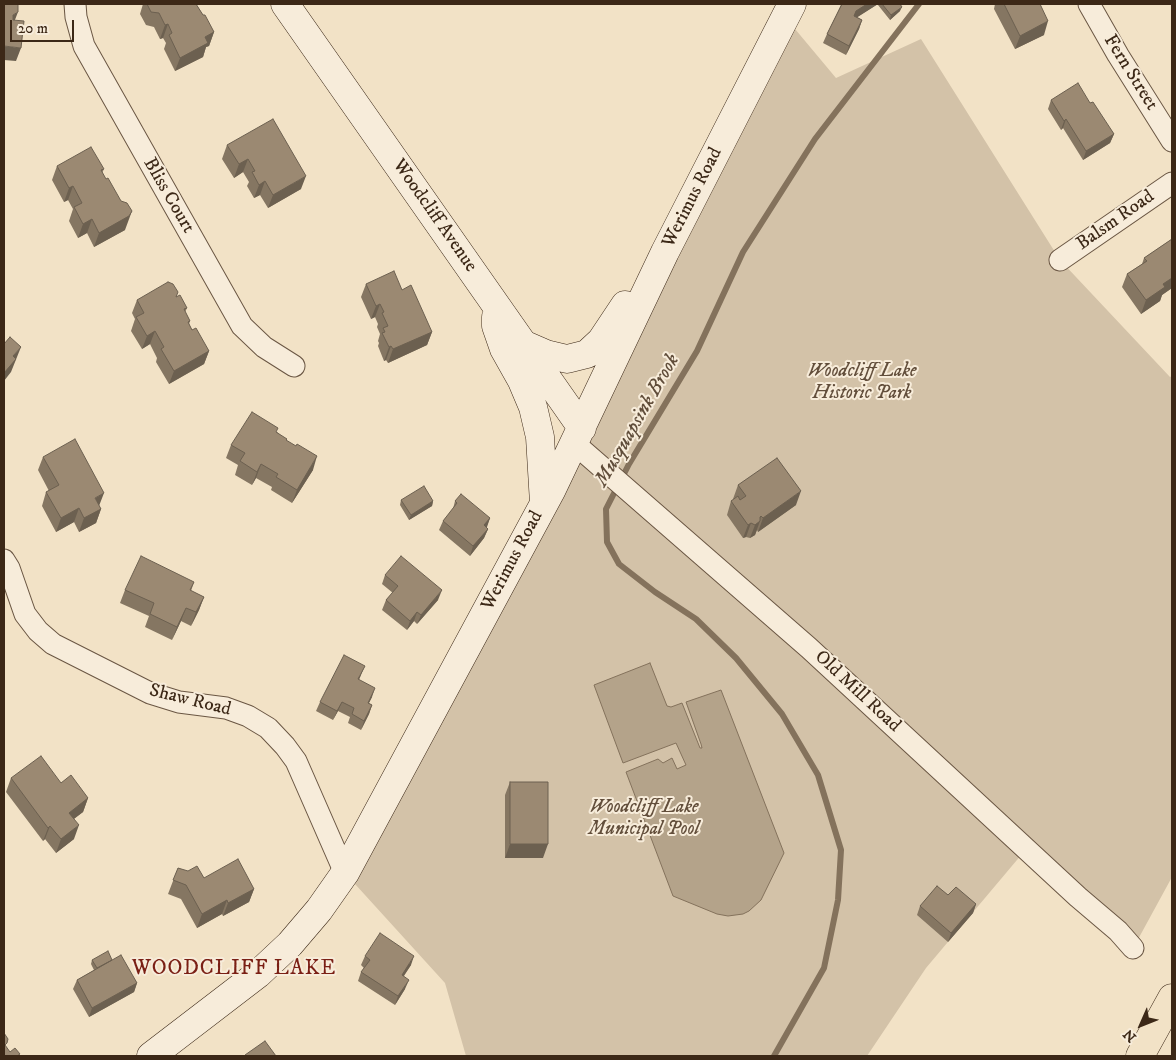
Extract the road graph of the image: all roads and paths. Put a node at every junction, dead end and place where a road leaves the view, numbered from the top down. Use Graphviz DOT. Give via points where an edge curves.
graph roads {
  1 [pos="75,4"];
  2 [pos="285,4"];
  3 [pos="792,4"];
  4 [pos="1089,4"];
  5 [pos="1172,141"];
  6 [pos="1172,183"];
  7 [pos="665,252"];
  8 [pos="1060,260"];
  9 [pos="494,303"];
  10 [pos="523,344"];
  11 [pos="294,366"];
  12 [pos="579,436"];
  13 [pos="544,505"];
  14 [pos="4,560"];
  15 [pos="345,873"];
  16 [pos="1133,948"];
  17 [pos="1172,998"];
  18 [pos="156,1055"];
  19 [pos="1140,1056"];
  1 -- 11 [label="street, Bliss Court" via="84,46 242,326 264,347"];
  2 -- 9 [label="main road, Woodcliff Avenue"];
  3 -- 7 [label="main road, Werimus Road"];
  4 -- 5 [label="street, Fern Street"];
  6 -- 8 [label="street, Balsm Road"];
  7 -- 10 [label="main road" via="639,283 601,341 587,354 567,359"];
  7 -- 12 [label="main road, Werimus Road"];
  9 -- 10 [label="main road, Woodcliff Avenue"];
  9 -- 13 [label="main road" via="496,326 504,349 533,407 540,437"];
  10 -- 12 [label="main road, Woodcliff Avenue"];
  12 -- 13 [label="main road, Werimus Road"];
  12 -- 16 [label="street, Old Mill Road" via="608,472 809,648"];
  13 -- 15 [label="main road, Werimus Road"];
  14 -- 15 [label="street, Shaw Road" via="25,614 53,644 150,693 179,702 226,708 268,728 296,761"];
  15 -- 18 [label="main road, Werimus Road" via="290,944 258,974"];
  17 -- 19 [label="highway"];
}
